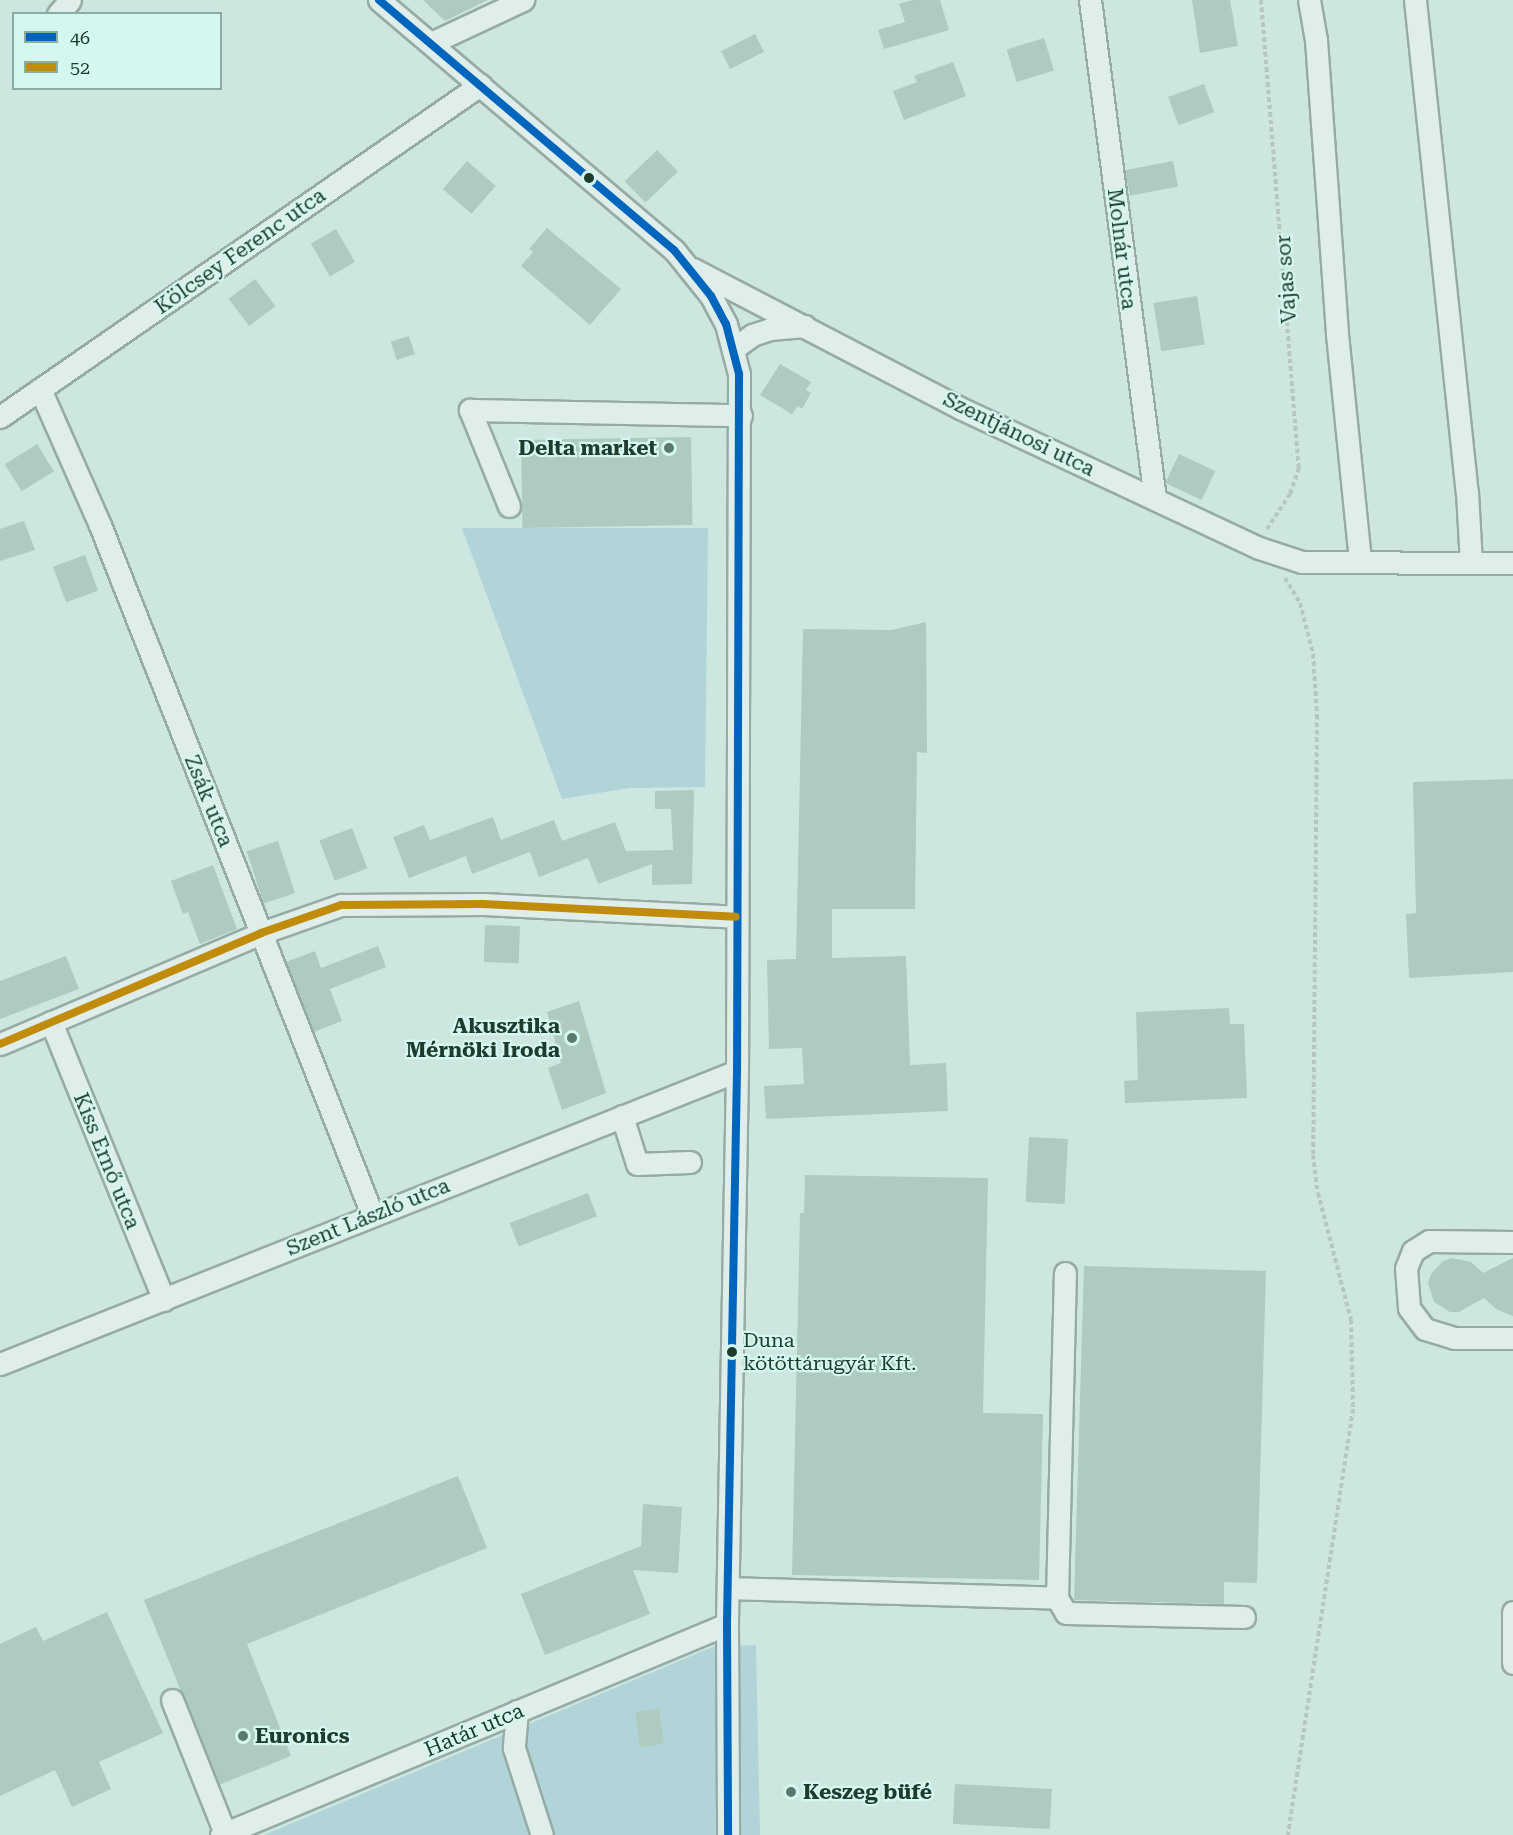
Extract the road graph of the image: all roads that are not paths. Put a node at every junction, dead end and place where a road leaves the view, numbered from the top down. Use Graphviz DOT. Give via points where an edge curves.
graph roads {
  1 [pos="70,0"];
  2 [pos="379,0"];
  3 [pos="523,0"];
  4 [pos="1089,0"];
  5 [pos="1309,0"];
  6 [pos="1415,0"];
  7 [pos="60,12"];
  8 [pos="431,43"];
  9 [pos="480,85"];
  10 [pos="690,267"];
  11 [pos="805,326"];
  12 [pos="734,349"];
  13 [pos="40,389"];
  14 [pos="741,415"];
  15 [pos="0,417"];
  16 [pos="1155,499"];
  17 [pos="509,506"];
  18 [pos="1360,561"];
  19 [pos="1471,563"];
  20 [pos="1513,563"];
  21 [pos="736,917"];
  22 [pos="261,933"];
  23 [pos="51,1022"];
  24 [pos="0,1044"];
  25 [pos="737,1071"];
  26 [pos="622,1116"];
  27 [pos="690,1162"];
  28 [pos="372,1214"];
  29 [pos="1513,1242"];
  30 [pos="1065,1273"];
  31 [pos="164,1300"];
  32 [pos="1513,1338"];
  33 [pos="0,1364"];
  34 [pos="729,1588"];
  35 [pos="1057,1598"];
  36 [pos="1513,1612"];
  37 [pos="1244,1617"];
  38 [pos="727,1624"];
  39 [pos="1513,1663"];
  40 [pos="172,1700"];
  41 [pos="517,1712"];
  42 [pos="223,1834"];
  43 [pos="542,1835"];
  44 [pos="728,1835"];
  1 -- 7 [label="street"];
  2 -- 8 [label="street"];
  3 -- 8 [label="street"];
  4 -- 16 [label="street, Molnár utca"];
  5 -- 18 [label="street" via="1316,40 1337,334"];
  6 -- 19 [label="street" via="1467,492"];
  8 -- 9 [label="street"];
  9 -- 10 [label="street"];
  9 -- 13 [label="street, Kölcsey Ferenc utca"];
  10 -- 11 [label="street, Szentjánosi utca"];
  10 -- 12 [label="street" via="726,324"];
  11 -- 12 [label="street" via="770,329 752,335"];
  11 -- 16 [label="street, Szentjánosi utca" via="960,408"];
  12 -- 14 [label="street"];
  13 -- 15 [label="street, Kölcsey Ferenc utca"];
  13 -- 22 [label="street, Zsák utca" via="100,525"];
  14 -- 17 [label="street" via="470,410"];
  14 -- 21 [label="street"];
  16 -- 18 [label="street, Szentjánosi utca" via="1258,547 1302,562"];
  18 -- 19 [label="street, Szentjánosi utca"];
  19 -- 20 [label="street, Szentjánosi utca"];
  21 -- 22 [label="street" via="483,904 341,904"];
  21 -- 25 [label="street"];
  22 -- 23 [label="street"];
  22 -- 28 [label="street, Zsák utca"];
  23 -- 24 [label="street"];
  23 -- 31 [label="street, Kiss Ernő utca"];
  25 -- 26 [label="street, Szent László utca"];
  25 -- 34 [label="street"];
  26 -- 27 [label="street" via="637,1164"];
  26 -- 28 [label="street, Szent László utca"];
  28 -- 31 [label="street, Szent László utca"];
  29 -- 32 [label="street" via="1429,1241 1413,1251 1406,1268 1409,1308 1425,1329 1454,1338"];
  30 -- 35 [label="street"];
  31 -- 33 [label="street, Szent László utca"];
  34 -- 35 [label="street"];
  34 -- 38 [label="street"];
  35 -- 37 [label="street" via="1066,1613"];
  36 -- 39 [label="street"];
  38 -- 41 [label="street, Határ utca"];
  38 -- 44 [label="street"];
  40 -- 42 [label="street"];
  41 -- 42 [label="street, Határ utca"];
  41 -- 43 [label="street" via="514,1748"];
}
